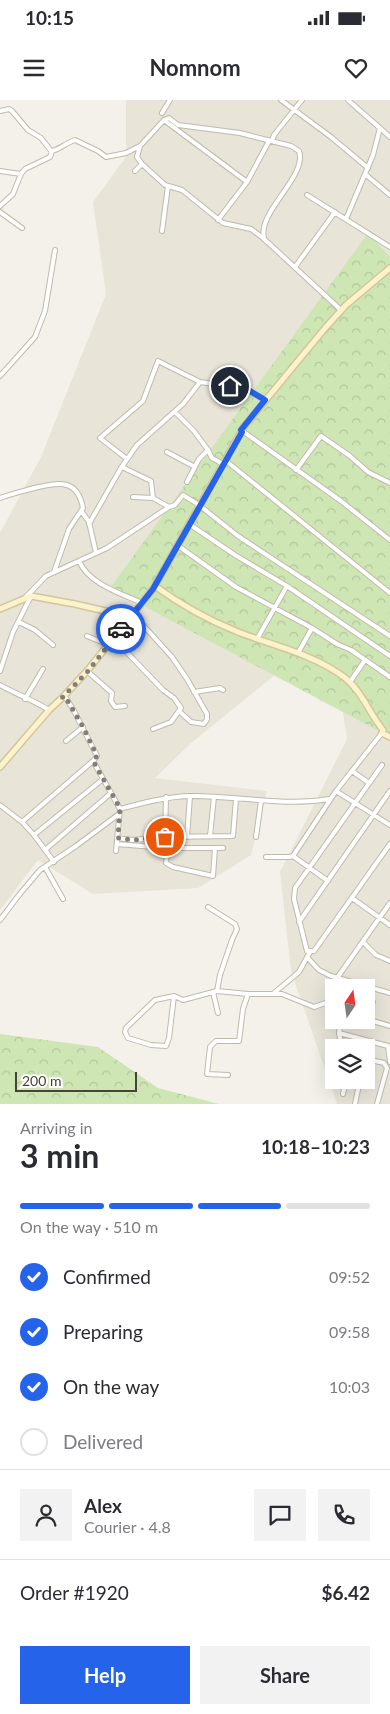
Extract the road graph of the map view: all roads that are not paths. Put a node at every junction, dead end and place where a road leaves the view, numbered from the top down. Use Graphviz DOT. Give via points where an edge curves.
graph roads {
  1 [pos="170,100"];
  2 [pos="281,100"];
  3 [pos="302,100"];
  4 [pos="348,100"];
  5 [pos="294,110"];
  6 [pos="0,111"];
  7 [pos="162,113"];
  8 [pos="164,120"];
  9 [pos="380,128"];
  10 [pos="390,137"];
  11 [pos="270,141"];
  12 [pos="140,146"];
  13 [pos="52,152"];
  14 [pos="142,164"];
  15 [pos="368,168"];
  16 [pos="0,171"];
  17 [pos="136,171"];
  18 [pos="21,174"];
  19 [pos="364,174"];
  20 [pos="247,182"];
  21 [pos="168,186"];
  22 [pos="307,195"];
  23 [pos="390,195"];
  24 [pos="0,206"];
  25 [pos="0,212"];
  26 [pos="335,212"];
  27 [pos="346,219"];
  28 [pos="218,220"];
  29 [pos="22,228"];
  30 [pos="162,231"];
  31 [pos="264,238"];
  32 [pos="390,248"];
  33 [pos="55,250"];
  34 [pos="295,267"];
  35 [pos="390,268"];
  36 [pos="341,310"];
  37 [pos="0,376"];
  38 [pos="200,382"];
  39 [pos="265,400"];
  40 [pos="174,412"];
  41 [pos="241,430"];
  42 [pos="208,450"];
  43 [pos="167,452"];
  44 [pos="127,459"];
  45 [pos="224,462"];
  46 [pos="122,467"];
  47 [pos="195,467"];
  48 [pos="296,470"];
  49 [pos="187,482"];
  50 [pos="390,484"];
  51 [pos="133,497"];
  52 [pos="0,498"];
  53 [pos="154,498"];
  54 [pos="199,505"];
  55 [pos="169,508"];
  56 [pos="82,512"];
  57 [pos="89,524"];
  58 [pos="189,524"];
  59 [pos="390,540"];
  60 [pos="177,545"];
  61 [pos="96,553"];
  62 [pos="79,561"];
  63 [pos="54,572"];
  64 [pos="155,586"];
  65 [pos="287,586"];
  66 [pos="390,593"];
  67 [pos="31,596"];
  68 [pos="23,599"];
  69 [pos="142,603"];
  70 [pos="274,608"];
  71 [pos="0,610"];
  72 [pos="132,616"];
  73 [pos="19,622"];
  74 [pos="312,628"];
  75 [pos="87,636"];
  76 [pos="390,636"];
  77 [pos="114,639"];
  78 [pos="257,639"];
  79 [pos="53,645"];
  80 [pos="109,645"];
  81 [pos="298,653"];
  82 [pos="390,656"];
  83 [pos="365,660"];
  84 [pos="43,670"];
  85 [pos="0,671"];
  86 [pos="88,671"];
  87 [pos="390,677"];
  88 [pos="350,682"];
  89 [pos="0,685"];
  90 [pos="223,690"];
  91 [pos="194,692"];
  92 [pos="62,698"];
  93 [pos="25,699"];
  94 [pos="125,706"];
  95 [pos="49,710"];
  96 [pos="180,711"];
  97 [pos="83,727"];
  98 [pos="153,729"];
  99 [pos="382,733"];
  100 [pos="390,737"];
  101 [pos="66,741"];
  102 [pos="93,761"];
  103 [pos="382,765"];
  104 [pos="0,767"];
  105 [pos="352,771"];
  106 [pos="103,779"];
  107 [pos="369,783"];
  108 [pos="336,790"];
  109 [pos="390,791"];
  110 [pos="111,793"];
  111 [pos="190,796"];
  112 [pos="166,797"];
  113 [pos="214,797"];
  114 [pos="236,799"];
  115 [pos="330,800"];
  116 [pos="261,801"];
  117 [pos="355,803"];
  118 [pos="0,805"];
  119 [pos="120,808"];
  120 [pos="119,814"];
  121 [pos="374,815"];
  122 [pos="22,822"];
  123 [pos="390,826"];
  124 [pos="34,835"];
  125 [pos="210,836"];
  126 [pos="256,836"];
  127 [pos="167,837"];
  128 [pos="187,837"];
  129 [pos="118,838"];
  130 [pos="117,844"];
  131 [pos="390,844"];
  132 [pos="168,848"];
  133 [pos="215,848"];
  134 [pos="223,848"];
  135 [pos="45,850"];
  136 [pos="116,850"];
  137 [pos="293,856"];
  138 [pos="266,857"];
  139 [pos="54,862"];
  140 [pos="45,867"];
  141 [pos="310,868"];
  142 [pos="328,881"];
  143 [pos="352,898"];
  144 [pos="63,899"];
  145 [pos="390,903"];
  146 [pos="208,907"];
  147 [pos="380,919"];
  148 [pos="0,920"];
  149 [pos="299,922"];
  150 [pos="390,925"];
  151 [pos="363,942"];
  152 [pos="310,952"];
  153 [pos="307,957"];
  154 [pos="390,961"];
  155 [pos="337,978"];
  156 [pos="375,990"];
  157 [pos="215,992"];
  158 [pos="274,993"];
  159 [pos="390,993"];
  160 [pos="248,994"];
  161 [pos="174,996"];
  162 [pos="325,1003"];
  163 [pos="218,1013"];
  164 [pos="375,1022"];
  165 [pos="390,1026"];
  166 [pos="340,1029"];
  167 [pos="339,1033"];
  168 [pos="340,1039"];
  169 [pos="375,1061"];
  170 [pos="390,1062"];
  171 [pos="228,1075"];
  172 [pos="344,1089"];
  173 [pos="358,1089"];
  174 [pos="343,1094"];
  175 [pos="355,1104"];
  176 [pos="377,1104"];
  1 -- 7 [label="street"];
  2 -- 5 [label="street"];
  3 -- 5 [label="street"];
  4 -- 9 [label="street"];
  5 -- 11 [label="street"];
  5 -- 15 [label="street"];
  6 -- 13 [label="street" via="12,111"];
  8 -- 11 [label="street" via="168,118 178,125 240,132"];
  8 -- 12 [label="street"];
  8 -- 20 [label="street"];
  9 -- 10 [label="street"];
  9 -- 15 [label="street"];
  11 -- 20 [label="street"];
  11 -- 31 [label="street" via="293,146 301,155 295,173 265,223"];
  12 -- 13 [label="street" via="106,157 75,140"];
  12 -- 14 [label="street" via="137,156"];
  13 -- 18 [label="street" via="50,157"];
  14 -- 17 [label="street"];
  14 -- 21 [label="street"];
  15 -- 19 [label="street"];
  16 -- 18 [label="street"];
  18 -- 24 [label="street" via="14,194"];
  19 -- 23 [label="street"];
  19 -- 27 [label="street"];
  20 -- 28 [label="street"];
  21 -- 28 [label="street" via="182,190"];
  21 -- 30 [label="street"];
  22 -- 26 [label="street"];
  25 -- 29 [label="street"];
  26 -- 27 [label="street"];
  26 -- 34 [label="street"];
  27 -- 32 [label="street"];
  28 -- 31 [label="street" via="225,225 254,230"];
  31 -- 34 [label="street"];
  33 -- 37 [label="street" via="45,311 35,337"];
  34 -- 36 [label="street"];
  35 -- 36 [label="main road"];
  36 -- 39 [label="main road"];
  38 -- 39 [label="street" via="242,388"];
  38 -- 40 [label="street"];
  38 -- 44 [label="street" via="158,361 143,401 100,438"];
  39 -- 41 [label="main road"];
  40 -- 42 [label="street"];
  40 -- 44 [label="street" via="142,440"];
  41 -- 45 [label="main road"];
  41 -- 48 [label="street"];
  42 -- 45 [label="street" via="212,458"];
  42 -- 47 [label="street"];
  43 -- 47 [label="street"];
  44 -- 46 [label="street"];
  45 -- 54 [label="main road"];
  45 -- 66 [label="street"];
  46 -- 53 [label="street" via="151,481"];
  46 -- 57 [label="street"];
  47 -- 49 [label="street"];
  48 -- 50 [label="street" via="321,436 368,472"];
  48 -- 59 [label="street"];
  51 -- 53 [label="street"];
  52 -- 56 [label="street" via="58,483 69,485 82,499"];
  53 -- 55 [label="street"];
  54 -- 55 [label="street" via="183,495"];
  54 -- 58 [label="main road"];
  54 -- 76 [label="street" via="238,536"];
  55 -- 61 [label="street"];
  56 -- 57 [label="street"];
  56 -- 63 [label="street" via="69,529"];
  57 -- 61 [label="street"];
  58 -- 60 [label="main road"];
  58 -- 65 [label="street"];
  60 -- 64 [label="main road"];
  60 -- 70 [label="street" via="236,587"];
  61 -- 62 [label="street"];
  62 -- 63 [label="street"];
  62 -- 69 [label="street" via="95,580"];
  63 -- 68 [label="street"];
  64 -- 69 [label="main road"];
  64 -- 78 [label="main road" via="192,611"];
  65 -- 70 [label="street"];
  65 -- 82 [label="street"];
  67 -- 68 [label="main road"];
  67 -- 72 [label="main road"];
  67 -- 73 [label="street"];
  68 -- 71 [label="main road"];
  69 -- 72 [label="main road"];
  70 -- 74 [label="street"];
  70 -- 78 [label="street"];
  72 -- 77 [label="main road"];
  72 -- 91 [label="street" via="172,657"];
  73 -- 79 [label="street"];
  73 -- 85 [label="street"];
  74 -- 81 [label="street"];
  74 -- 83 [label="street"];
  75 -- 80 [label="street"];
  77 -- 80 [label="main road"];
  77 -- 96 [label="street" via="174,698 182,708"];
  78 -- 81 [label="main road"];
  80 -- 86 [label="main road"];
  81 -- 88 [label="main road"];
  83 -- 87 [label="street"];
  83 -- 88 [label="street"];
  84 -- 93 [label="street"];
  86 -- 92 [label="main road"];
  86 -- 94 [label="street" via="112,693 115,707"];
  88 -- 99 [label="main road"];
  89 -- 93 [label="street"];
  90 -- 91 [label="street" via="214,688"];
  91 -- 96 [label="street" via="207,714 204,724 191,722"];
  92 -- 95 [label="main road"];
  92 -- 97 [label="street" via="66,698"];
  93 -- 95 [label="street"];
  95 -- 104 [label="main road"];
  96 -- 98 [label="street" via="171,722"];
  97 -- 101 [label="street"];
  97 -- 102 [label="street" via="97,756"];
  99 -- 100 [label="main road"];
  99 -- 105 [label="street"];
  102 -- 106 [label="street"];
  102 -- 122 [label="street"];
  103 -- 107 [label="street"];
  105 -- 107 [label="street"];
  105 -- 108 [label="street"];
  106 -- 110 [label="street"];
  106 -- 124 [label="street"];
  107 -- 117 [label="street"];
  108 -- 115 [label="street"];
  108 -- 117 [label="street"];
  109 -- 121 [label="street"];
  110 -- 119 [label="street"];
  110 -- 135 [label="street"];
  111 -- 112 [label="street"];
  111 -- 113 [label="street"];
  111 -- 128 [label="street"];
  112 -- 119 [label="street"];
  112 -- 127 [label="street"];
  113 -- 114 [label="street"];
  113 -- 125 [label="street"];
  114 -- 116 [label="street"];
  114 -- 125 [label="street" via="233,836"];
  115 -- 116 [label="street"];
  115 -- 137 [label="street"];
  116 -- 126 [label="street"];
  117 -- 121 [label="street"];
  117 -- 141 [label="street"];
  118 -- 122 [label="street"];
  119 -- 120 [label="street"];
  120 -- 129 [label="street"];
  120 -- 139 [label="street"];
  121 -- 123 [label="street"];
  121 -- 142 [label="street"];
  122 -- 124 [label="street"];
  124 -- 135 [label="street"];
  125 -- 128 [label="street"];
  127 -- 128 [label="street"];
  127 -- 129 [label="street"];
  127 -- 132 [label="street"];
  129 -- 130 [label="street"];
  130 -- 132 [label="street"];
  130 -- 136 [label="street"];
  131 -- 143 [label="street"];
  132 -- 133 [label="street"];
  132 -- 133 [label="street" via="166,863 213,876"];
  133 -- 134 [label="street"];
  135 -- 139 [label="street"];
  137 -- 138 [label="street"];
  137 -- 141 [label="street"];
  139 -- 140 [label="street"];
  140 -- 144 [label="street"];
  140 -- 148 [label="street" via="18,894"];
  141 -- 142 [label="street"];
  141 -- 149 [label="street" via="294,892"];
  142 -- 149 [label="street"];
  143 -- 147 [label="street"];
  143 -- 152 [label="street" via="314,951"];
  145 -- 147 [label="street"];
  146 -- 157 [label="street" via="235,924 237,929"];
  147 -- 150 [label="street"];
  147 -- 151 [label="street"];
  149 -- 152 [label="street" via="306,950"];
  151 -- 154 [label="street" via="376,955"];
  151 -- 155 [label="street"];
  152 -- 153 [label="street"];
  153 -- 155 [label="street" via="319,970"];
  153 -- 158 [label="street" via="299,972"];
  156 -- 159 [label="street"];
  157 -- 160 [label="street"];
  157 -- 161 [label="street" via="183,1000"];
  157 -- 163 [label="street"];
  158 -- 160 [label="street"];
  158 -- 162 [label="street" via="314,1007"];
  160 -- 171 [label="street" via="239,1041 216,1041 210,1047 207,1074"];
  161 -- 161 [label="street" via="166,1046 128,1038 126,1028 155,1000"];
  164 -- 165 [label="street"];
  166 -- 167 [label="street"];
  167 -- 168 [label="street"];
  167 -- 170 [label="street" via="388,1046"];
  169 -- 176 [label="street" via="384,1063 387,1068"];
  172 -- 174 [label="street"];
  173 -- 175 [label="street"];
}
